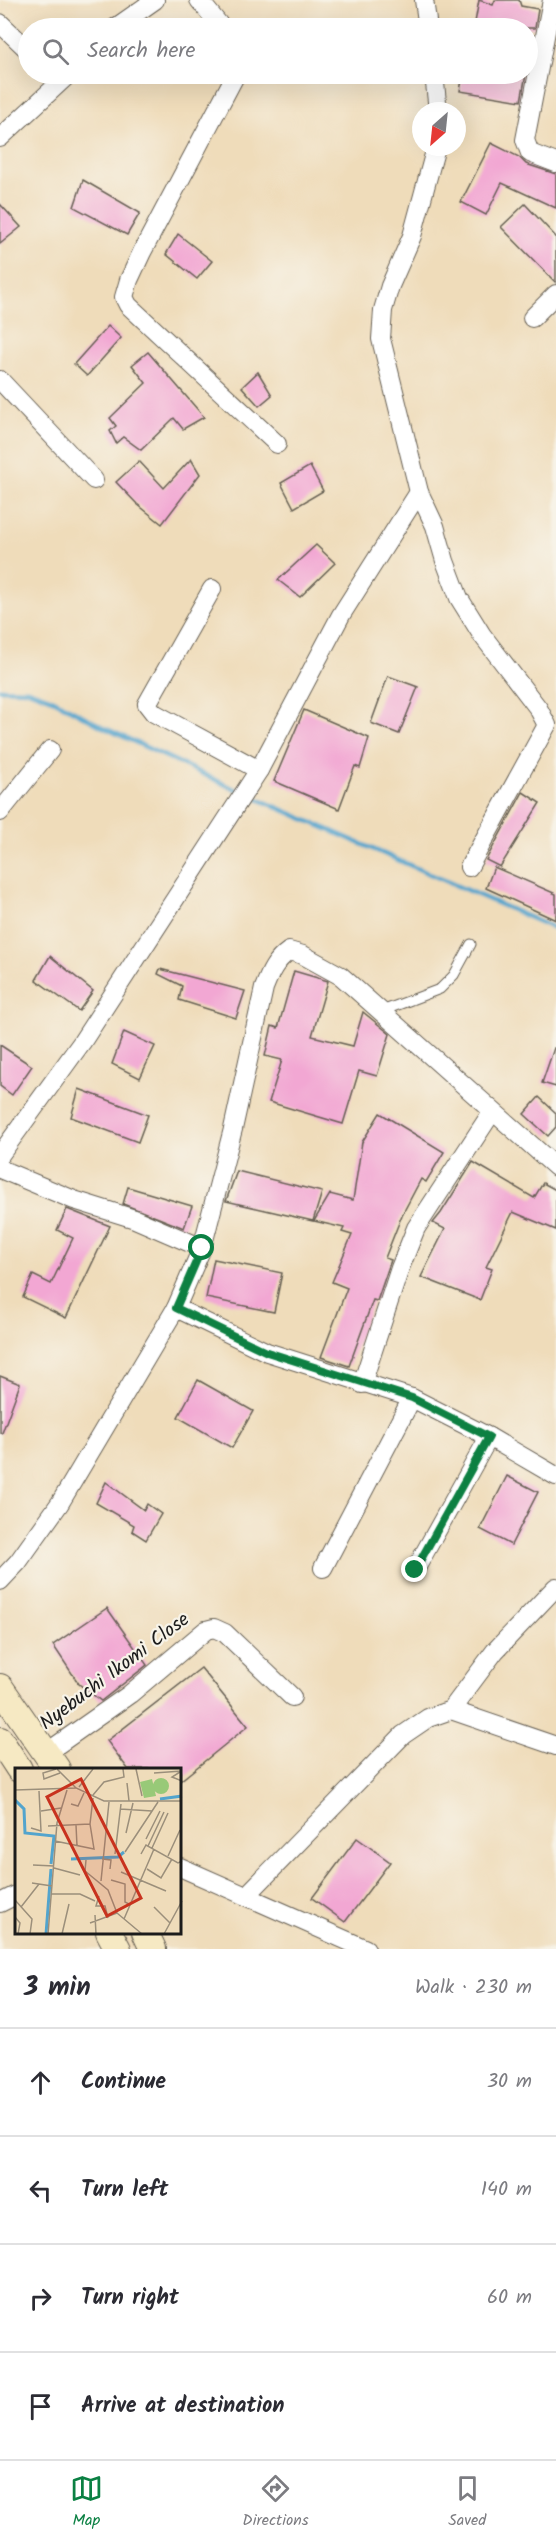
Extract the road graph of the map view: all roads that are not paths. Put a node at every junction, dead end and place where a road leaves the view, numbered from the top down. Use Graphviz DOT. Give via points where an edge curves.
graph roads {
  1 [pos="155,0"];
  2 [pos="199,0"];
  3 [pos="423,0"];
  4 [pos="552,0"];
  5 [pos="129,18"];
  6 [pos="214,18"];
  7 [pos="426,18"];
  8 [pos="0,23"];
  9 [pos="18,40"];
  10 [pos="538,73"];
  11 [pos="53,84"];
  12 [pos="231,84"];
  13 [pos="435,84"];
  14 [pos="536,84"];
  15 [pos="437,102"];
  16 [pos="0,138"];
  17 [pos="434,156"];
  18 [pos="556,163"];
  19 [pos="556,294"];
  20 [pos="532,318"];
  21 [pos="0,380"];
  22 [pos="277,444"];
  23 [pos="94,480"];
  24 [pos="419,492"];
  25 [pos="212,589"];
  26 [pos="50,750"];
  27 [pos="255,776"];
  28 [pos="1,809"];
  29 [pos="470,867"];
  30 [pos="471,944"];
  31 [pos="382,1011"];
  32 [pos="492,1112"];
  33 [pos="0,1155"];
  34 [pos="556,1167"];
  35 [pos="0,1169"];
  36 [pos="202,1248"];
  37 [pos="176,1308"];
  38 [pos="362,1384"];
  39 [pos="412,1398"];
  40 [pos="489,1437"];
  41 [pos="556,1476"];
  42 [pos="323,1568"];
  43 [pos="415,1570"];
  44 [pos="0,1581"];
  45 [pos="556,1587"];
  46 [pos="0,1687"];
  47 [pos="292,1697"];
  48 [pos="452,1710"];
  49 [pos="0,1740"];
  50 [pos="556,1746"];
  51 [pos="51,1761"];
  52 [pos="18,1768"];
  53 [pos="182,1868"];
  54 [pos="15,1896"];
  55 [pos="246,1896"];
  56 [pos="0,1903"];
  57 [pos="110,1934"];
  58 [pos="147,1934"];
  59 [pos="118,1949"];
  60 [pos="153,1949"];
  61 [pos="366,1949"];
  1 -- 5 [label="street"];
  2 -- 6 [label="street"];
  3 -- 7 [label="street"];
  4 -- 10 [label="street"];
  8 -- 9 [label="street"];
  11 -- 16 [label="street"];
  12 -- 22 [label="street" via="142,252 124,297"];
  13 -- 15 [label="street"];
  14 -- 18 [label="street" via="526,148"];
  17 -- 24 [label="street" via="412,236 383,310 381,339"];
  19 -- 20 [label="street"];
  21 -- 23 [label="street"];
  24 -- 27 [label="street" via="341,615"];
  24 -- 29 [label="street" via="459,598 547,725"];
  25 -- 27 [label="street" via="147,704 154,713"];
  26 -- 28 [label="street"];
  27 -- 33 [label="street" via="82,1042"];
  30 -- 31 [label="lane" via="440,989"];
  31 -- 32 [label="street"];
  31 -- 36 [label="street" via="322,965 293,951 279,958 264,988"];
  32 -- 34 [label="street"];
  32 -- 38 [label="street" via="416,1228"];
  35 -- 36 [label="street"];
  36 -- 37 [label="street"];
  37 -- 38 [label="street" via="267,1352"];
  37 -- 44 [label="street" via="60,1503"];
  38 -- 39 [label="street"];
  39 -- 40 [label="street"];
  39 -- 42 [label="street"];
  40 -- 41 [label="street"];
  40 -- 43 [label="street"];
  45 -- 48 [label="street" via="495,1651"];
  46 -- 51 [label="main road"];
  47 -- 51 [label="street, Nyebuchi Ikomi Close" via="225,1633 214,1628 206,1630"];
  48 -- 50 [label="street"];
  48 -- 55 [label="street" via="428,1718 403,1735"];
  49 -- 52 [label="main road"];
  53 -- 55 [label="street"];
  54 -- 56 [label="street"];
  55 -- 61 [label="street"];
  57 -- 59 [label="main road"];
  58 -- 60 [label="main road"];
}
